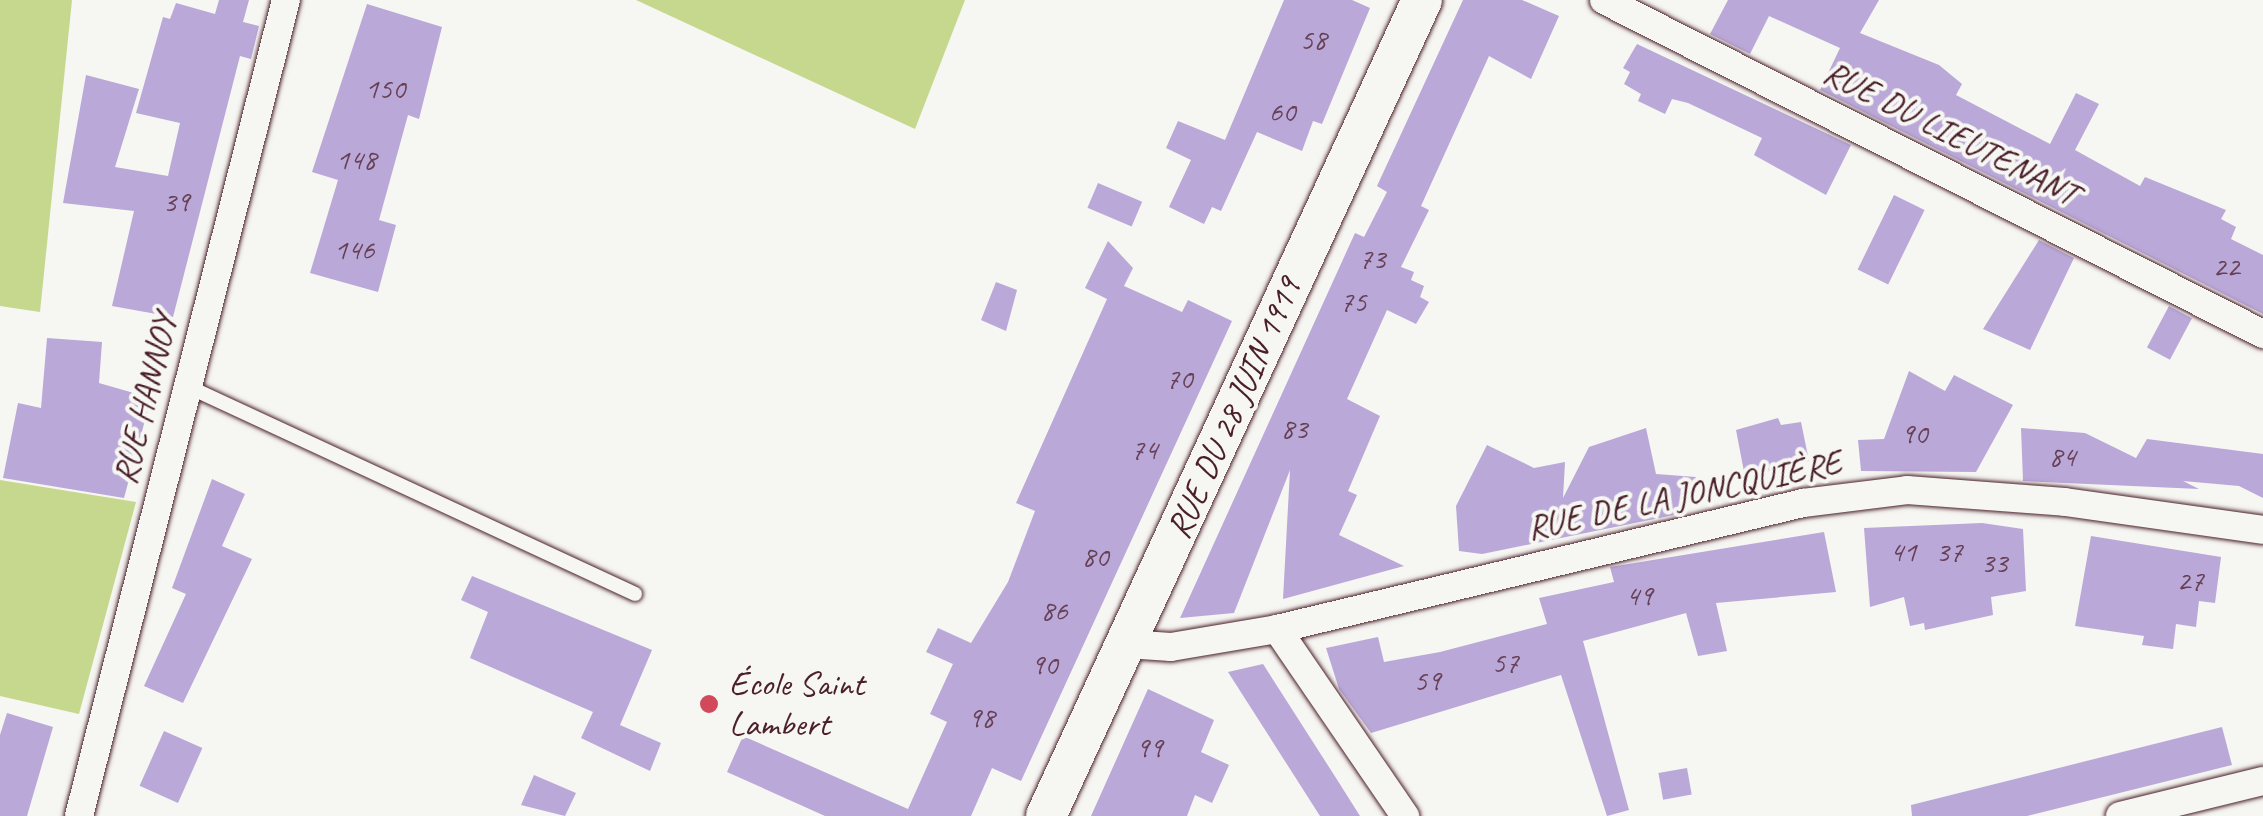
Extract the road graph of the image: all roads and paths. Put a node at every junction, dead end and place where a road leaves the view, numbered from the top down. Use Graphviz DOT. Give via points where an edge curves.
graph roads {
  1 [pos="286,0"];
  2 [pos="1422,0"];
  3 [pos="1604,0"];
  4 [pos="2263,334"];
  5 [pos="187,386"];
  6 [pos="2263,530"];
  7 [pos="635,594"];
  8 [pos="1277,628"];
  9 [pos="1126,644"];
  10 [pos="2263,781"];
  11 [pos="79,816"];
  12 [pos="1046,816"];
  13 [pos="1405,816"];
  14 [pos="2120,816"];
  1 -- 5 [label="street, RUE HANNOY"];
  2 -- 9 [label="main road, RUE DU 28 JUIN 1919"];
  3 -- 4 [label="street, RUE DU LIEUTENANT"];
  5 -- 7 [label="lane"];
  5 -- 11 [label="street, RUE HANNOY"];
  6 -- 8 [label="street, RUE DE LA JONCQUIÈRE" via="2066,502 1906,490 1766,511"];
  8 -- 9 [label="street, RUE DE LA JONCQUIÈRE" via="1171,647"];
  8 -- 13 [label="street"];
  9 -- 12 [label="main road, RUE DU 28 JUIN 1919"];
  10 -- 14 [label="street"];
}
